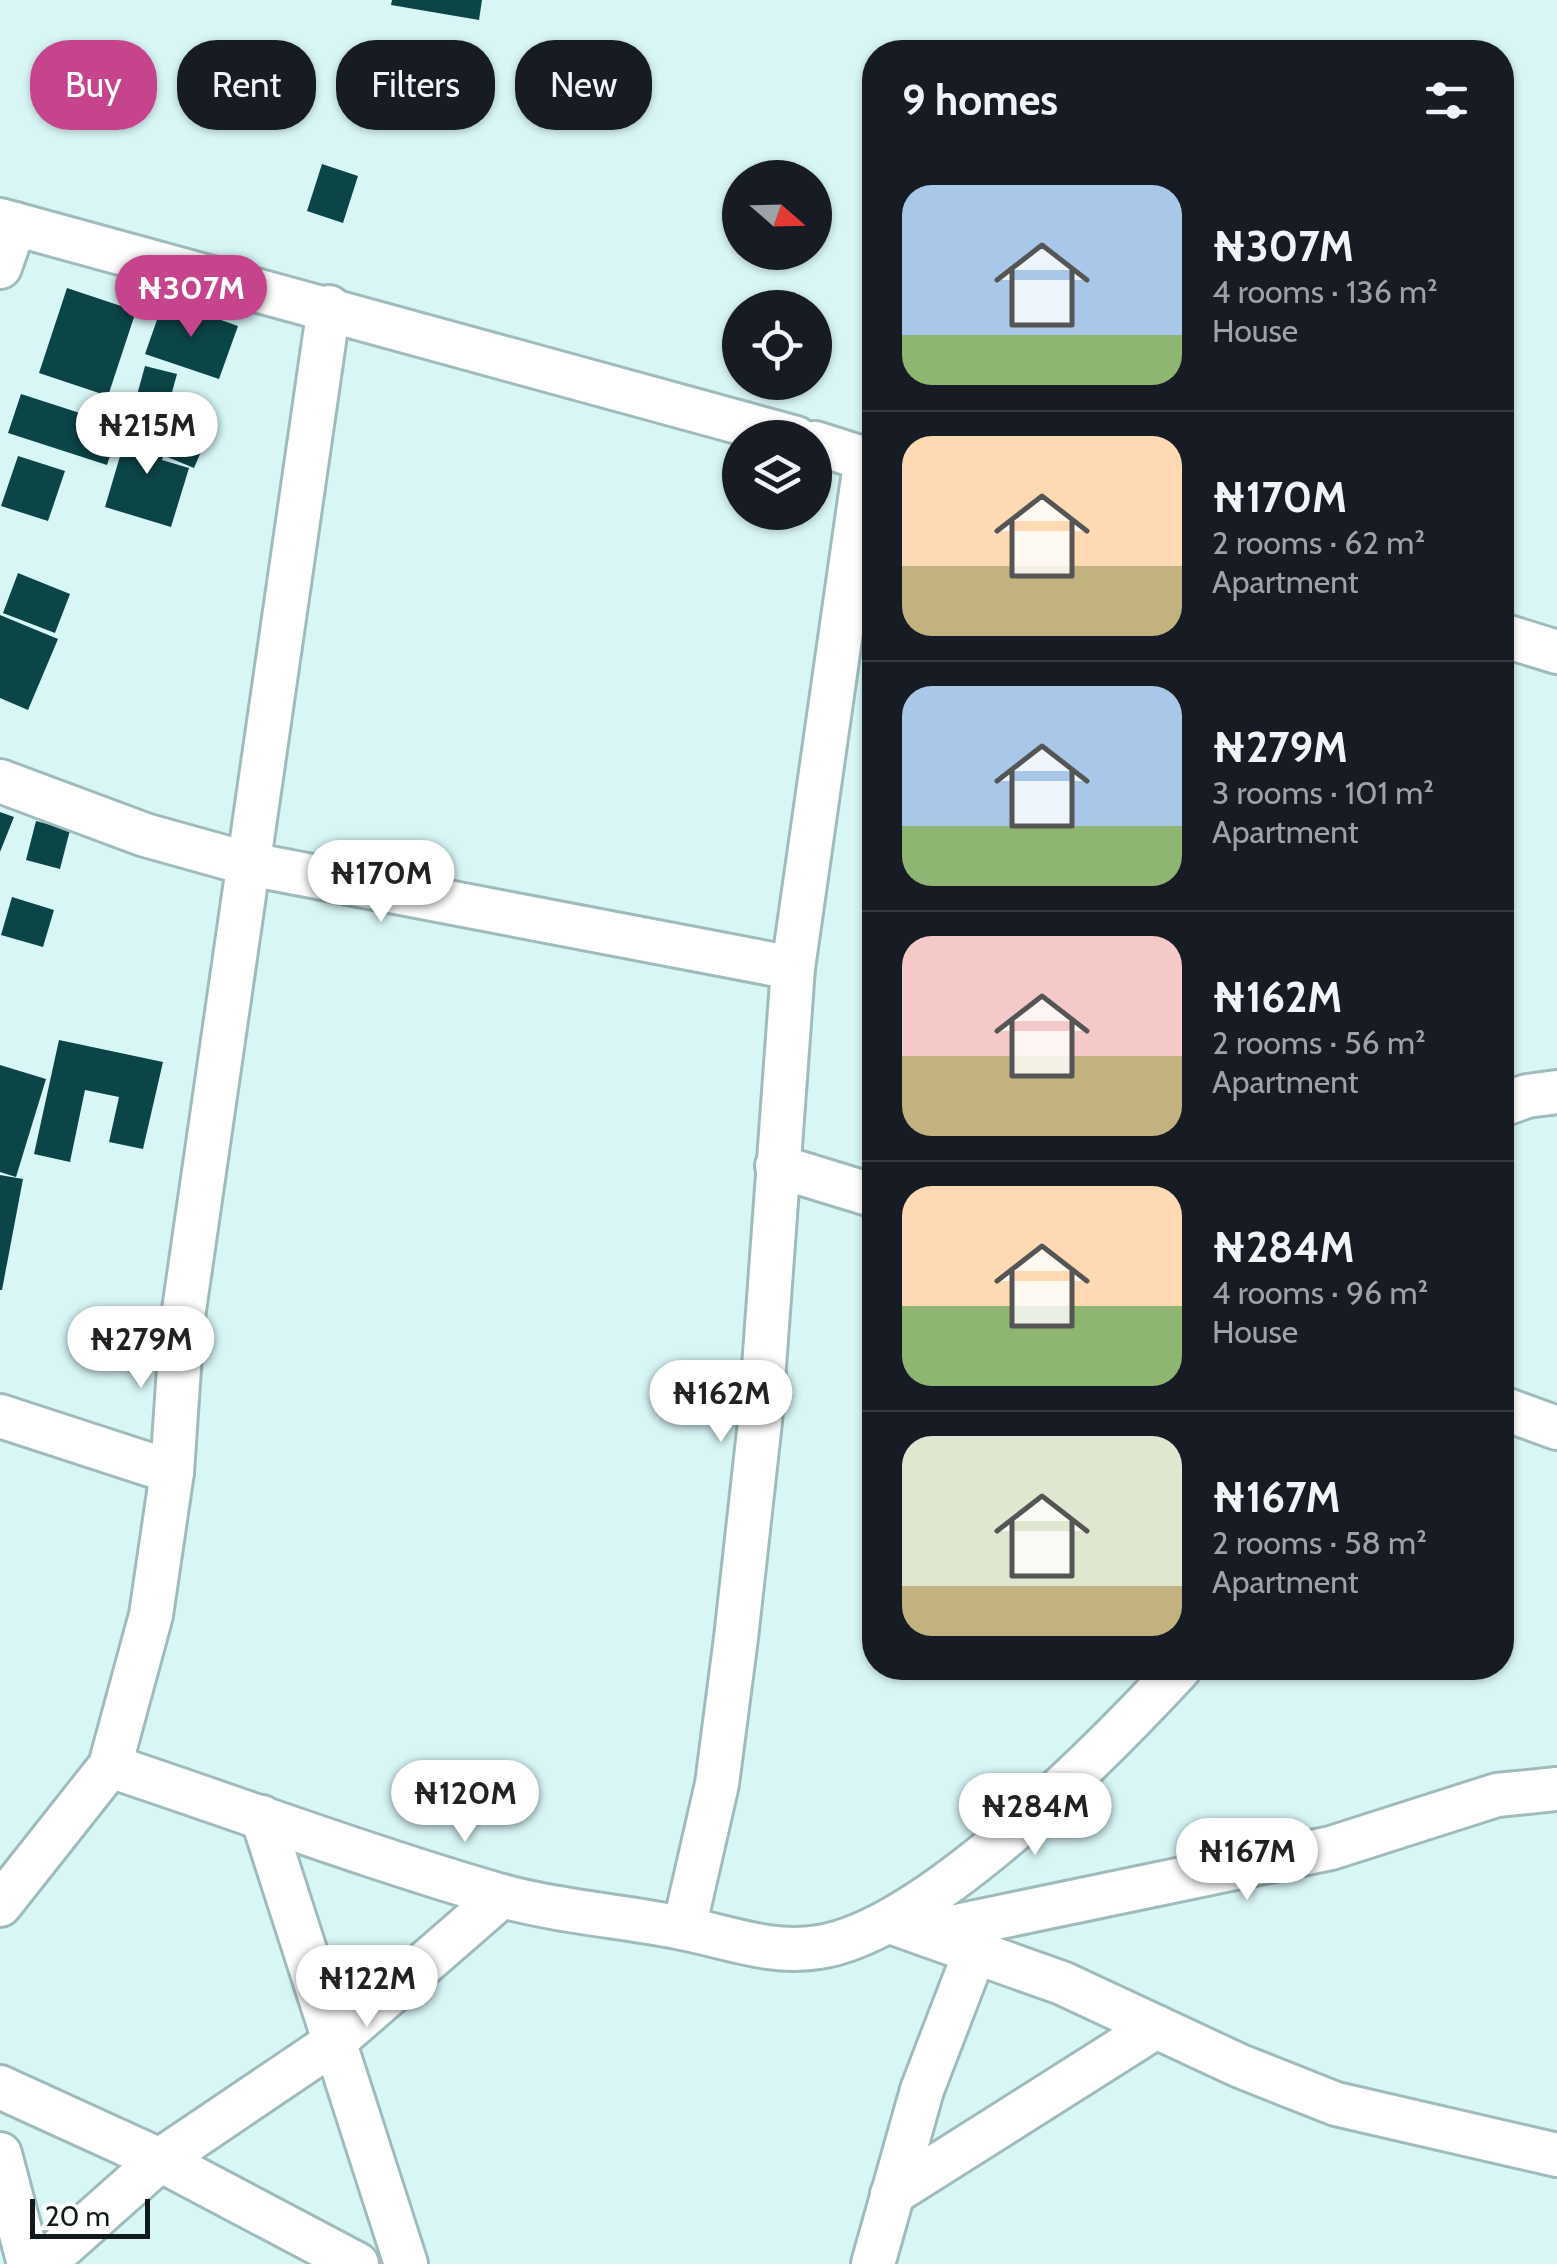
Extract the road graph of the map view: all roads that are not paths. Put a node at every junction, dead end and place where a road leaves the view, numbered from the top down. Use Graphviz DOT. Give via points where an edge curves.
graph roads {
  1 [pos="7,222"];
  2 [pos="0,267"];
  3 [pos="329,306"];
  4 [pos="732,420"];
  5 [pos="832,448"];
  6 [pos="862,458"];
  7 [pos="862,513"];
  8 [pos="1514,639"];
  9 [pos="1557,652"];
  10 [pos="0,781"];
  11 [pos="249,864"];
  12 [pos="793,968"];
  13 [pos="1557,1092"];
  14 [pos="1514,1102"];
  15 [pos="777,1166"];
  16 [pos="862,1192"];
  17 [pos="1514,1412"];
  18 [pos="0,1416"];
  19 [pos="1557,1428"];
  20 [pos="172,1472"];
  21 [pos="1169,1680"];
  22 [pos="110,1766"];
  23 [pos="1557,1789"];
  24 [pos="262,1817"];
  25 [pos="502,1896"];
  26 [pos="0,1905"];
  27 [pos="684,1928"];
  28 [pos="906,1928"];
  29 [pos="975,1952"];
  30 [pos="1156,2027"];
  31 [pos="333,2043"];
  32 [pos="0,2087"];
  33 [pos="0,2154"];
  34 [pos="1557,2155"];
  35 [pos="160,2160"];
  36 [pos="892,2194"];
  37 [pos="29,2264"];
  38 [pos="43,2264"];
  39 [pos="358,2264"];
  40 [pos="406,2264"];
  41 [pos="873,2264"];
  1 -- 2 [label="street"];
  1 -- 3 [label="street"];
  3 -- 4 [label="street"];
  3 -- 11 [label="street"];
  5 -- 6 [label="street"];
  7 -- 12 [label="street"];
  8 -- 9 [label="street"];
  10 -- 11 [label="street" via="144,835"];
  11 -- 12 [label="street"];
  11 -- 20 [label="street" via="182,1324"];
  12 -- 15 [label="street"];
  13 -- 14 [label="street"];
  15 -- 16 [label="street"];
  15 -- 27 [label="street" via="760,1422 736,1638 716,1784"];
  17 -- 19 [label="street"];
  18 -- 20 [label="street"];
  20 -- 22 [label="street" via="151,1615"];
  21 -- 28 [label="street" via="1100,1755"];
  22 -- 24 [label="street"];
  22 -- 26 [label="street"];
  23 -- 28 [label="street" via="1498,1795 1331,1848"];
  24 -- 25 [label="street"];
  24 -- 31 [label="street"];
  25 -- 27 [label="street"];
  25 -- 31 [label="street"];
  27 -- 28 [label="street" via="760,1948 820,1947"];
  28 -- 29 [label="street"];
  29 -- 30 [label="street"];
  29 -- 36 [label="street" via="922,2090"];
  30 -- 34 [label="street" via="1336,2104"];
  30 -- 36 [label="street"];
  31 -- 35 [label="street"];
  31 -- 40 [label="street"];
  32 -- 35 [label="street"];
  33 -- 37 [label="street"];
  35 -- 38 [label="street"];
  35 -- 39 [label="street"];
  36 -- 41 [label="street"];
}
